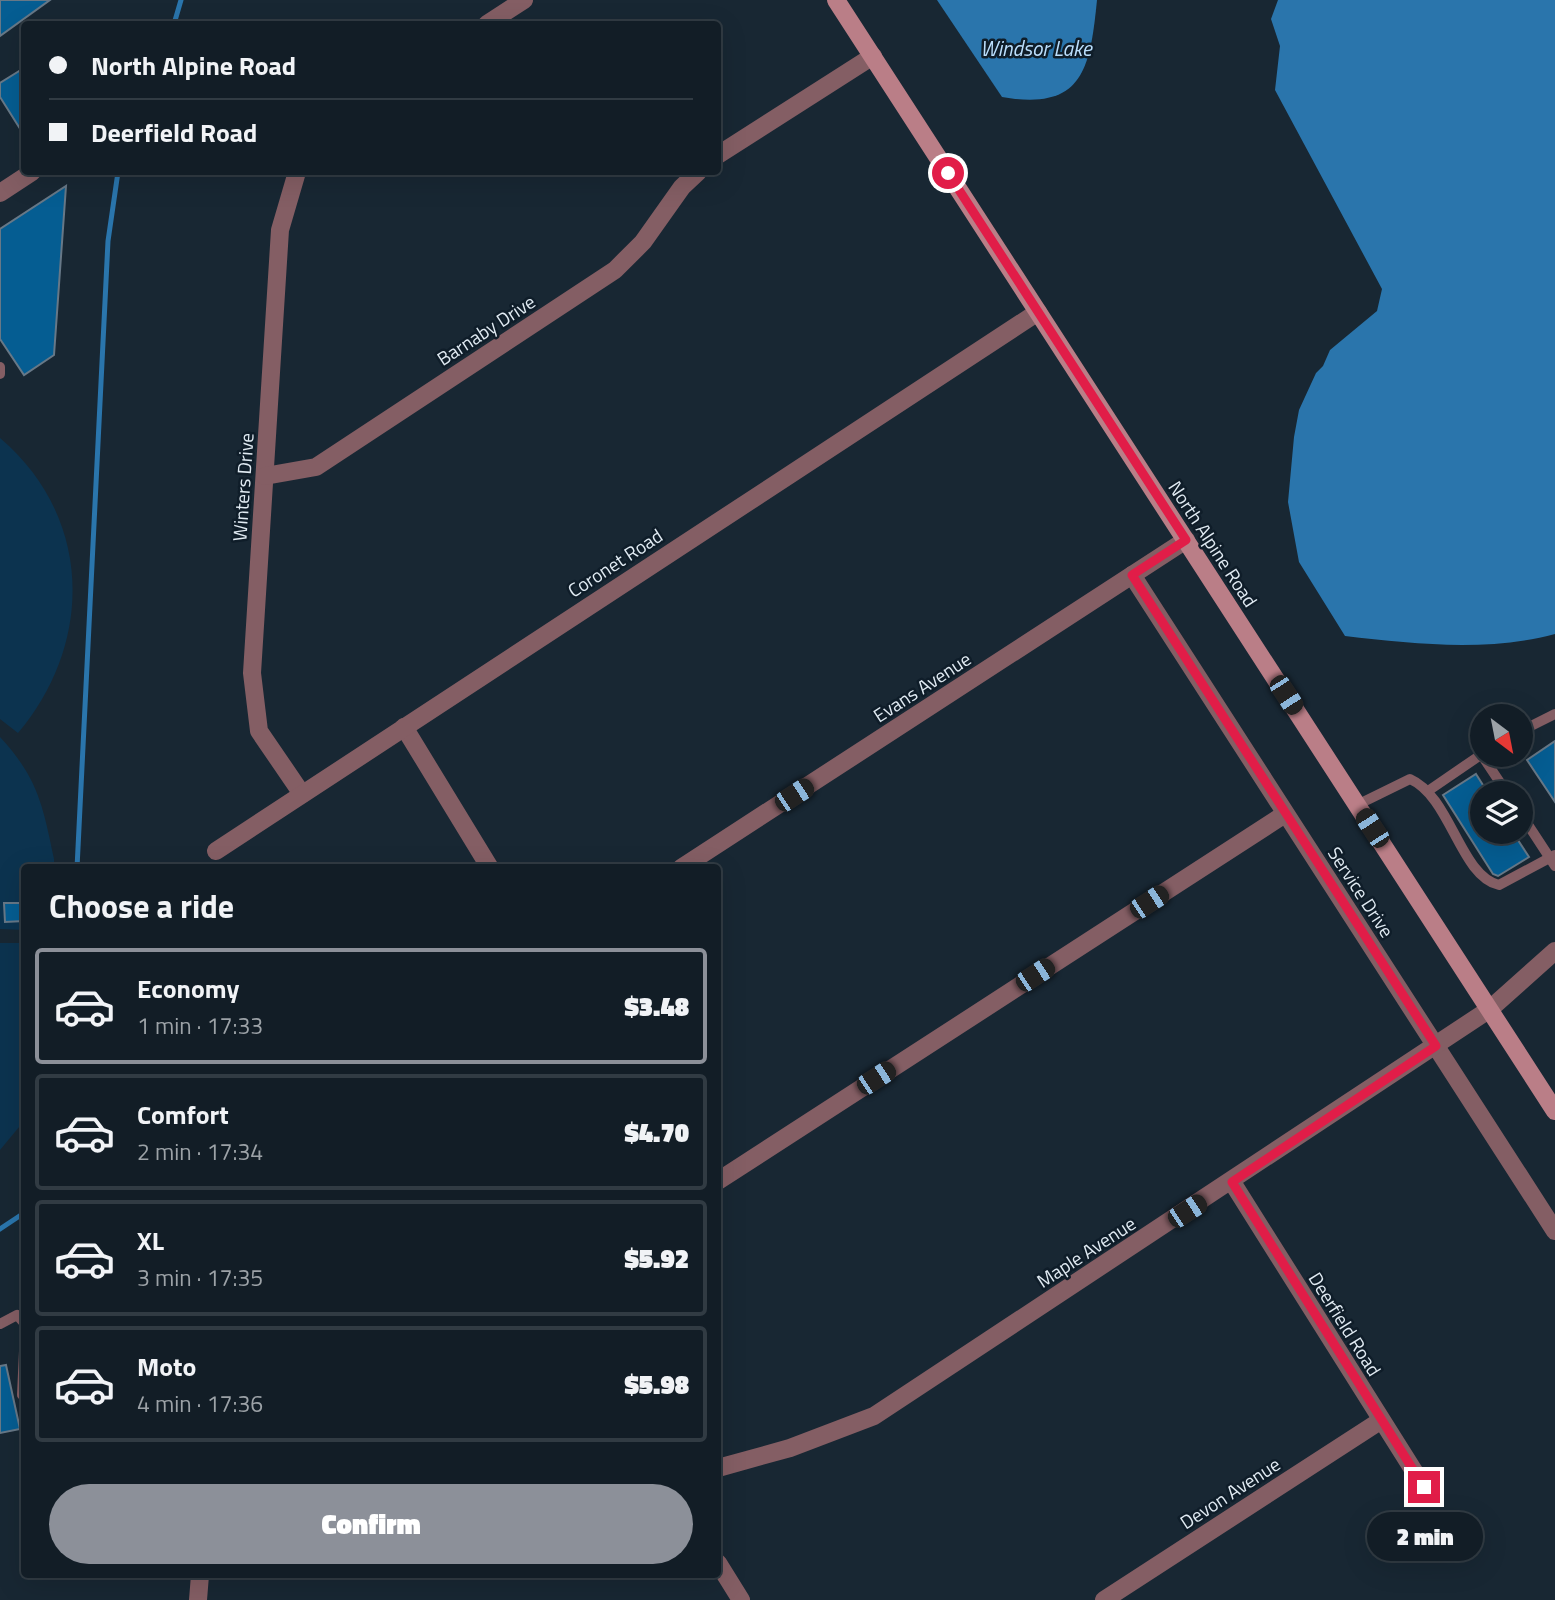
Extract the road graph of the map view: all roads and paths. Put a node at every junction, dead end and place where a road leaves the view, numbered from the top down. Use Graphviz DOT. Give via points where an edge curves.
graph roads {
  1 [pos="524,0"];
  2 [pos="836,0"];
  3 [pos="492,21"];
  4 [pos="873,56"];
  5 [pos="721,153"];
  6 [pos="27,175"];
  7 [pos="296,175"];
  8 [pos="695,175"];
  9 [pos="0,192"];
  10 [pos="1038,312"];
  11 [pos="0,367"];
  12 [pos="0,374"];
  13 [pos="265,476"];
  14 [pos="1186,540"];
  15 [pos="1132,575"];
  16 [pos="1555,714"];
  17 [pos="1533,725"];
  18 [pos="404,727"];
  19 [pos="1470,762"];
  20 [pos="1427,791"];
  21 [pos="302,794"];
  22 [pos="1357,805"];
  23 [pos="1285,814"];
  24 [pos="1533,831"];
  25 [pos="216,851"];
  26 [pos="1553,860"];
  27 [pos="488,864"];
  28 [pos="687,864"];
  29 [pos="1555,951"];
  30 [pos="1490,1009"];
  31 [pos="1436,1046"];
  32 [pos="1555,1111"];
  33 [pos="721,1179"];
  34 [pos="1232,1182"];
  35 [pos="1555,1231"];
  36 [pos="21,1320"];
  37 [pos="0,1324"];
  38 [pos="1380,1421"];
  39 [pos="721,1467"];
  40 [pos="1424,1487"];
  41 [pos="721,1568"];
  42 [pos="200,1578"];
  43 [pos="198,1600"];
  44 [pos="741,1600"];
  45 [pos="1104,1600"];
  1 -- 3 [label="street"];
  2 -- 4 [label="main road, North Alpine Road"];
  4 -- 5 [label="street"];
  4 -- 10 [label="main road, North Alpine Road"];
  6 -- 9 [label="street"];
  7 -- 13 [label="street, Winters Drive" via="279,230"];
  8 -- 13 [label="street, Barnaby Drive" via="615,270 316,467"];
  10 -- 14 [label="main road, North Alpine Road"];
  10 -- 18 [label="street, Coronet Road"];
  11 -- 12 [label="lane"];
  13 -- 21 [label="street, Winters Drive" via="252,673 259,731"];
  14 -- 15 [label="street, Evans Avenue"];
  14 -- 22 [label="main road, North Alpine Road"];
  15 -- 23 [label="street, Service Drive"];
  15 -- 28 [label="street, Evans Avenue"];
  16 -- 17 [label="lane"];
  18 -- 21 [label="street, Coronet Road"];
  18 -- 27 [label="street"];
  19 -- 20 [label="lane"];
  20 -- 22 [label="lane" via="1410,779"];
  20 -- 26 [label="lane" via="1490,883 1499,885"];
  21 -- 25 [label="street, Coronet Road"];
  22 -- 30 [label="main road, North Alpine Road"];
  23 -- 31 [label="street, Service Drive"];
  23 -- 33 [label="street"];
  24 -- 26 [label="lane"];
  29 -- 30 [label="street, Maple Avenue"];
  30 -- 31 [label="street, Maple Avenue"];
  30 -- 32 [label="main road, North Alpine Road"];
  31 -- 34 [label="street, Maple Avenue"];
  31 -- 35 [label="street, Service Drive"];
  34 -- 38 [label="street, Deerfield Road"];
  34 -- 39 [label="street, Maple Avenue" via="874,1416 790,1448"];
  36 -- 37 [label="lane" via="17,1315"];
  38 -- 40 [label="street, Deerfield Road"];
  38 -- 45 [label="street, Devon Avenue"];
  41 -- 44 [label="street"];
  42 -- 43 [label="street"];
}
